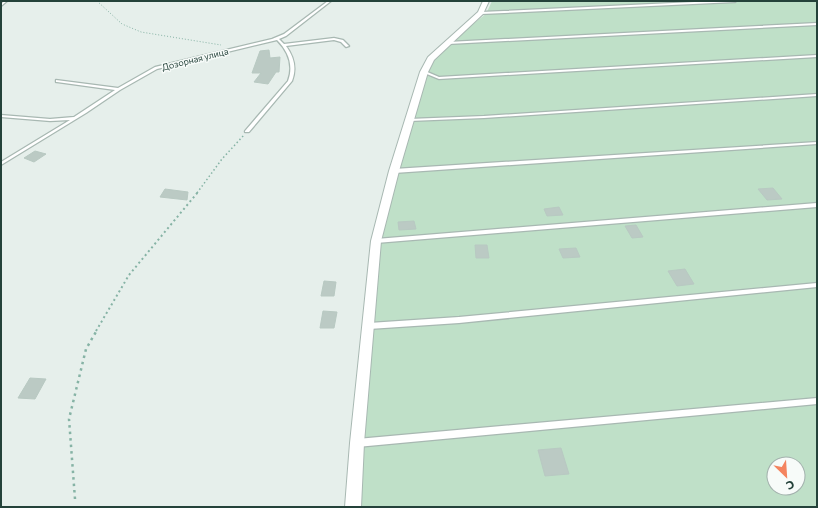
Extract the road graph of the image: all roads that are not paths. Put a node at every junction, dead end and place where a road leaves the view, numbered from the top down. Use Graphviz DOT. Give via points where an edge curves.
graph roads {
  1 [pos="6,1"];
  2 [pos="330,1"];
  3 [pos="486,1"];
  4 [pos="735,1"];
  5 [pos="1,5"];
  6 [pos="481,13"];
  7 [pos="817,24"];
  8 [pos="277,38"];
  9 [pos="448,43"];
  10 [pos="285,45"];
  11 [pos="347,46"];
  12 [pos="817,56"];
  13 [pos="424,72"];
  14 [pos="57,81"];
  15 [pos="119,89"];
  16 [pos="817,95"];
  17 [pos="1,116"];
  18 [pos="75,118"];
  19 [pos="409,120"];
  20 [pos="247,131"];
  21 [pos="817,143"];
  22 [pos="1,164"];
  23 [pos="394,171"];
  24 [pos="817,205"];
  25 [pos="376,241"];
  26 [pos="817,285"];
  27 [pos="369,326"];
  28 [pos="817,401"];
  29 [pos="357,443"];
  30 [pos="353,507"];
  1 -- 5 [label="lane"];
  2 -- 8 [label="lane, Дозорная улица" via="285,35"];
  3 -- 6 [label="street"];
  4 -- 6 [label="lane"];
  6 -- 9 [label="street"];
  7 -- 9 [label="lane"];
  8 -- 10 [label="lane"];
  8 -- 15 [label="lane, Дозорная улица" via="156,68"];
  9 -- 13 [label="street" via="431,59"];
  10 -- 11 [label="lane" via="334,39 342,41"];
  10 -- 20 [label="lane" via="294,74"];
  12 -- 13 [label="lane" via="439,78"];
  13 -- 19 [label="street"];
  14 -- 15 [label="lane"];
  15 -- 18 [label="lane, Дозорная улица"];
  16 -- 19 [label="lane"];
  17 -- 18 [label="lane" via="50,120"];
  18 -- 22 [label="lane"];
  19 -- 23 [label="street"];
  21 -- 23 [label="lane"];
  23 -- 25 [label="street"];
  24 -- 25 [label="lane"];
  25 -- 27 [label="street"];
  26 -- 27 [label="lane"];
  27 -- 29 [label="street"];
  28 -- 29 [label="lane"];
  29 -- 30 [label="street"];
}
